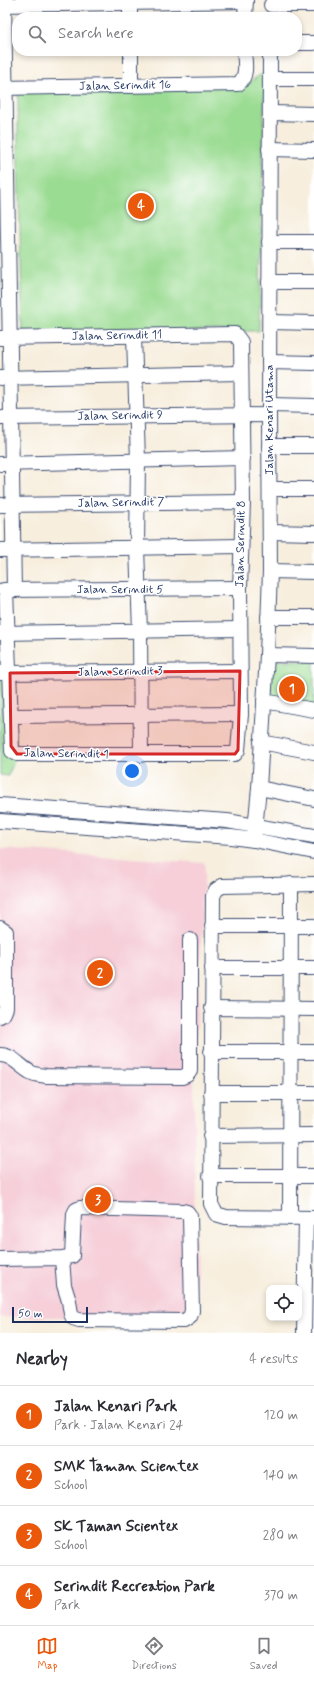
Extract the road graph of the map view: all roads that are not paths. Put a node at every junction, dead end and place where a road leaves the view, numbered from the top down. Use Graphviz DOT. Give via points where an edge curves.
graph roads {
  1 [pos="246,1"];
  2 [pos="2,3"];
  3 [pos="314,5"];
  4 [pos="130,7"];
  5 [pos="271,7"];
  6 [pos="245,12"];
  7 [pos="302,43"];
  8 [pos="314,43"];
  9 [pos="7,46"];
  10 [pos="131,56"];
  11 [pos="244,56"];
  12 [pos="270,56"];
  13 [pos="270,79"];
  14 [pos="314,79"];
  15 [pos="131,86"];
  16 [pos="3,88"];
  17 [pos="270,113"];
  18 [pos="314,114"];
  19 [pos="3,129"];
  20 [pos="270,149"];
  21 [pos="314,150"];
  22 [pos="3,168"];
  23 [pos="4,212"];
  24 [pos="270,242"];
  25 [pos="314,242"];
  26 [pos="4,253"];
  27 [pos="270,282"];
  28 [pos="314,282"];
  29 [pos="4,296"];
  30 [pos="270,322"];
  31 [pos="314,323"];
  32 [pos="235,334"];
  33 [pos="134,336"];
  34 [pos="5,338"];
  35 [pos="270,362"];
  36 [pos="314,363"];
  37 [pos="240,373"];
  38 [pos="136,374"];
  39 [pos="5,378"];
  40 [pos="314,406"];
  41 [pos="269,410"];
  42 [pos="241,415"];
  43 [pos="137,416"];
  44 [pos="5,418"];
  45 [pos="270,446"];
  46 [pos="314,446"];
  47 [pos="243,458"];
  48 [pos="138,461"];
  49 [pos="6,464"];
  50 [pos="270,489"];
  51 [pos="314,489"];
  52 [pos="243,502"];
  53 [pos="138,503"];
  54 [pos="6,505"];
  55 [pos="270,532"];
  56 [pos="314,533"];
  57 [pos="241,546"];
  58 [pos="137,548"];
  59 [pos="6,550"];
  60 [pos="270,571"];
  61 [pos="314,572"];
  62 [pos="240,588"];
  63 [pos="7,590"];
  64 [pos="139,590"];
  65 [pos="268,617"];
  66 [pos="314,617"];
  67 [pos="240,629"];
  68 [pos="140,631"];
  69 [pos="4,632"];
  70 [pos="267,656"];
  71 [pos="314,656"];
  72 [pos="240,671"];
  73 [pos="140,672"];
  74 [pos="5,673"];
  75 [pos="264,701"];
  76 [pos="314,710"];
  77 [pos="240,714"];
  78 [pos="140,715"];
  79 [pos="10,716"];
  80 [pos="261,742"];
  81 [pos="314,752"];
  82 [pos="235,754"];
  83 [pos="141,755"];
  84 [pos="259,788"];
  85 [pos="314,799"];
  86 [pos="0,806"];
  87 [pos="0,821"];
  88 [pos="254,833"];
  89 [pos="314,836"];
  90 [pos="314,852"];
  91 [pos="291,884"];
  92 [pos="314,884"];
  93 [pos="212,926"];
  94 [pos="291,926"];
  95 [pos="314,926"];
  96 [pos="0,928"];
  97 [pos="190,940"];
  98 [pos="212,968"];
  99 [pos="291,968"];
  100 [pos="314,968"];
  101 [pos="211,1008"];
  102 [pos="290,1009"];
  103 [pos="314,1009"];
  104 [pos="0,1016"];
  105 [pos="211,1052"];
  106 [pos="290,1052"];
  107 [pos="314,1052"];
  108 [pos="0,1054"];
  109 [pos="211,1093"];
  110 [pos="290,1093"];
  111 [pos="314,1093"];
  112 [pos="290,1135"];
  113 [pos="314,1135"];
  114 [pos="210,1136"];
  115 [pos="210,1176"];
  116 [pos="290,1176"];
  117 [pos="314,1176"];
  118 [pos="290,1218"];
  119 [pos="310,1218"];
  120 [pos="62,1258"];
  121 [pos="0,1259"];
  122 [pos="304,1333"];
  1 -- 4 [label="street"];
  1 -- 6 [label="street"];
  2 -- 4 [label="street"];
  2 -- 9 [label="street"];
  3 -- 5 [label="street"];
  7 -- 8 [label="street"];
  9 -- 16 [label="street"];
  10 -- 15 [label="street"];
  11 -- 15 [label="street, Jalan Serindit 16" via="245,75 238,84"];
  12 -- 13 [label="street, Jalan Kenari Utama"];
  13 -- 14 [label="street"];
  13 -- 17 [label="street, Jalan Kenari Utama"];
  15 -- 16 [label="street, Jalan Serindit 16"];
  16 -- 19 [label="street"];
  17 -- 18 [label="street"];
  17 -- 20 [label="street, Jalan Kenari Utama"];
  19 -- 22 [label="street"];
  20 -- 21 [label="street"];
  20 -- 24 [label="street, Jalan Kenari Utama"];
  22 -- 23 [label="street"];
  23 -- 26 [label="street"];
  24 -- 25 [label="street"];
  24 -- 27 [label="street, Jalan Kenari Utama"];
  26 -- 29 [label="street"];
  27 -- 28 [label="street"];
  27 -- 30 [label="street, Jalan Kenari Utama"];
  29 -- 34 [label="street"];
  30 -- 31 [label="street"];
  30 -- 35 [label="street, Jalan Kenari Utama"];
  32 -- 33 [label="street, Jalan Serindit 11"];
  32 -- 37 [label="street, Jalan Serindit 8" via="240,342"];
  33 -- 34 [label="street, Jalan Serindit 11"];
  33 -- 38 [label="street"];
  34 -- 39 [label="street"];
  35 -- 36 [label="street"];
  35 -- 41 [label="street, Jalan Kenari Utama"];
  37 -- 38 [label="street"];
  37 -- 42 [label="street, Jalan Serindit 8"];
  38 -- 39 [label="street"];
  38 -- 43 [label="street"];
  39 -- 44 [label="street"];
  40 -- 41 [label="street, Jalan Serindit 9"];
  41 -- 42 [label="street, Jalan Serindit 9"];
  41 -- 45 [label="street, Jalan Kenari Utama"];
  42 -- 43 [label="street, Jalan Serindit 9"];
  42 -- 47 [label="street, Jalan Serindit 8"];
  43 -- 44 [label="street, Jalan Serindit 9"];
  43 -- 48 [label="street"];
  44 -- 49 [label="street"];
  45 -- 46 [label="street"];
  45 -- 50 [label="street, Jalan Kenari Utama"];
  47 -- 48 [label="street"];
  47 -- 52 [label="street, Jalan Serindit 8"];
  48 -- 49 [label="street"];
  48 -- 53 [label="street"];
  49 -- 54 [label="street"];
  50 -- 51 [label="street"];
  50 -- 55 [label="street, Jalan Kenari Utama"];
  52 -- 53 [label="street, Jalan Serindit 7"];
  52 -- 57 [label="street, Jalan Serindit 8"];
  53 -- 54 [label="street, Jalan Serindit 7"];
  53 -- 58 [label="street"];
  54 -- 59 [label="street"];
  55 -- 56 [label="street"];
  55 -- 60 [label="street, Jalan Kenari Utama"];
  57 -- 58 [label="street"];
  57 -- 62 [label="street, Jalan Serindit 8"];
  58 -- 59 [label="street"];
  58 -- 64 [label="street"];
  59 -- 63 [label="street"];
  60 -- 61 [label="street"];
  60 -- 65 [label="street, Jalan Kenari Utama"];
  62 -- 64 [label="street, Jalan Serindit 5"];
  62 -- 67 [label="street, Jalan Serindit 8"];
  63 -- 64 [label="street, Jalan Serindit 5"];
  63 -- 69 [label="street"];
  64 -- 68 [label="street"];
  65 -- 66 [label="street"];
  65 -- 70 [label="street, Jalan Kenari Utama"];
  67 -- 68 [label="street"];
  67 -- 72 [label="street, Jalan Serindit 8"];
  68 -- 69 [label="street"];
  68 -- 73 [label="street"];
  69 -- 74 [label="street"];
  70 -- 71 [label="street"];
  70 -- 75 [label="street, Jalan Kenari Utama"];
  72 -- 73 [label="street, Jalan Serindit 3"];
  72 -- 77 [label="street, Jalan Serindit 8"];
  73 -- 74 [label="street, Jalan Serindit 3"];
  73 -- 78 [label="street"];
  74 -- 79 [label="street"];
  75 -- 76 [label="street"];
  75 -- 80 [label="street, Jalan Kenari Utama"];
  77 -- 78 [label="street"];
  77 -- 82 [label="street, Jalan Serindit 8" via="238,750"];
  78 -- 79 [label="street"];
  78 -- 83 [label="street"];
  79 -- 83 [label="street, Jalan Serindit 1" via="11,746 12,751 17,754"];
  80 -- 81 [label="street"];
  80 -- 84 [label="street, Jalan Kenari Utama"];
  82 -- 83 [label="street, Jalan Serindit 1"];
  84 -- 85 [label="street"];
  84 -- 88 [label="street, Jalan Kenari Utama"];
  86 -- 88 [label="street" via="227,821"];
  87 -- 88 [label="street"];
  88 -- 89 [label="street"];
  88 -- 90 [label="street"];
  91 -- 92 [label="street"];
  91 -- 93 [label="street" via="222,886 213,896"];
  91 -- 94 [label="street"];
  93 -- 94 [label="street"];
  93 -- 98 [label="street"];
  94 -- 95 [label="street"];
  94 -- 99 [label="street"];
  96 -- 104 [label="street" via="6,932 6,1008"];
  97 -- 108 [label="street" via="190,1071 187,1075 36,1075 10,1056"];
  98 -- 99 [label="street"];
  98 -- 101 [label="street"];
  99 -- 100 [label="street"];
  99 -- 102 [label="street"];
  101 -- 102 [label="street"];
  101 -- 105 [label="street"];
  102 -- 103 [label="street"];
  102 -- 106 [label="street"];
  105 -- 106 [label="street"];
  105 -- 109 [label="street"];
  106 -- 107 [label="street"];
  106 -- 110 [label="street"];
  109 -- 110 [label="street"];
  109 -- 114 [label="street"];
  110 -- 111 [label="street"];
  110 -- 112 [label="street"];
  112 -- 113 [label="street"];
  112 -- 114 [label="street"];
  112 -- 116 [label="street"];
  114 -- 115 [label="street"];
  115 -- 116 [label="street"];
  115 -- 118 [label="street" via="211,1204 216,1214 226,1217"];
  116 -- 117 [label="street"];
  116 -- 118 [label="street"];
  118 -- 119 [label="street"];
  119 -- 122 [label="street"];
  120 -- 120 [label="street" via="72,1256 74,1214 80,1208 188,1212 192,1311 190,1317 184,1321 74,1318 64,1285"];
  120 -- 121 [label="street"];
}
